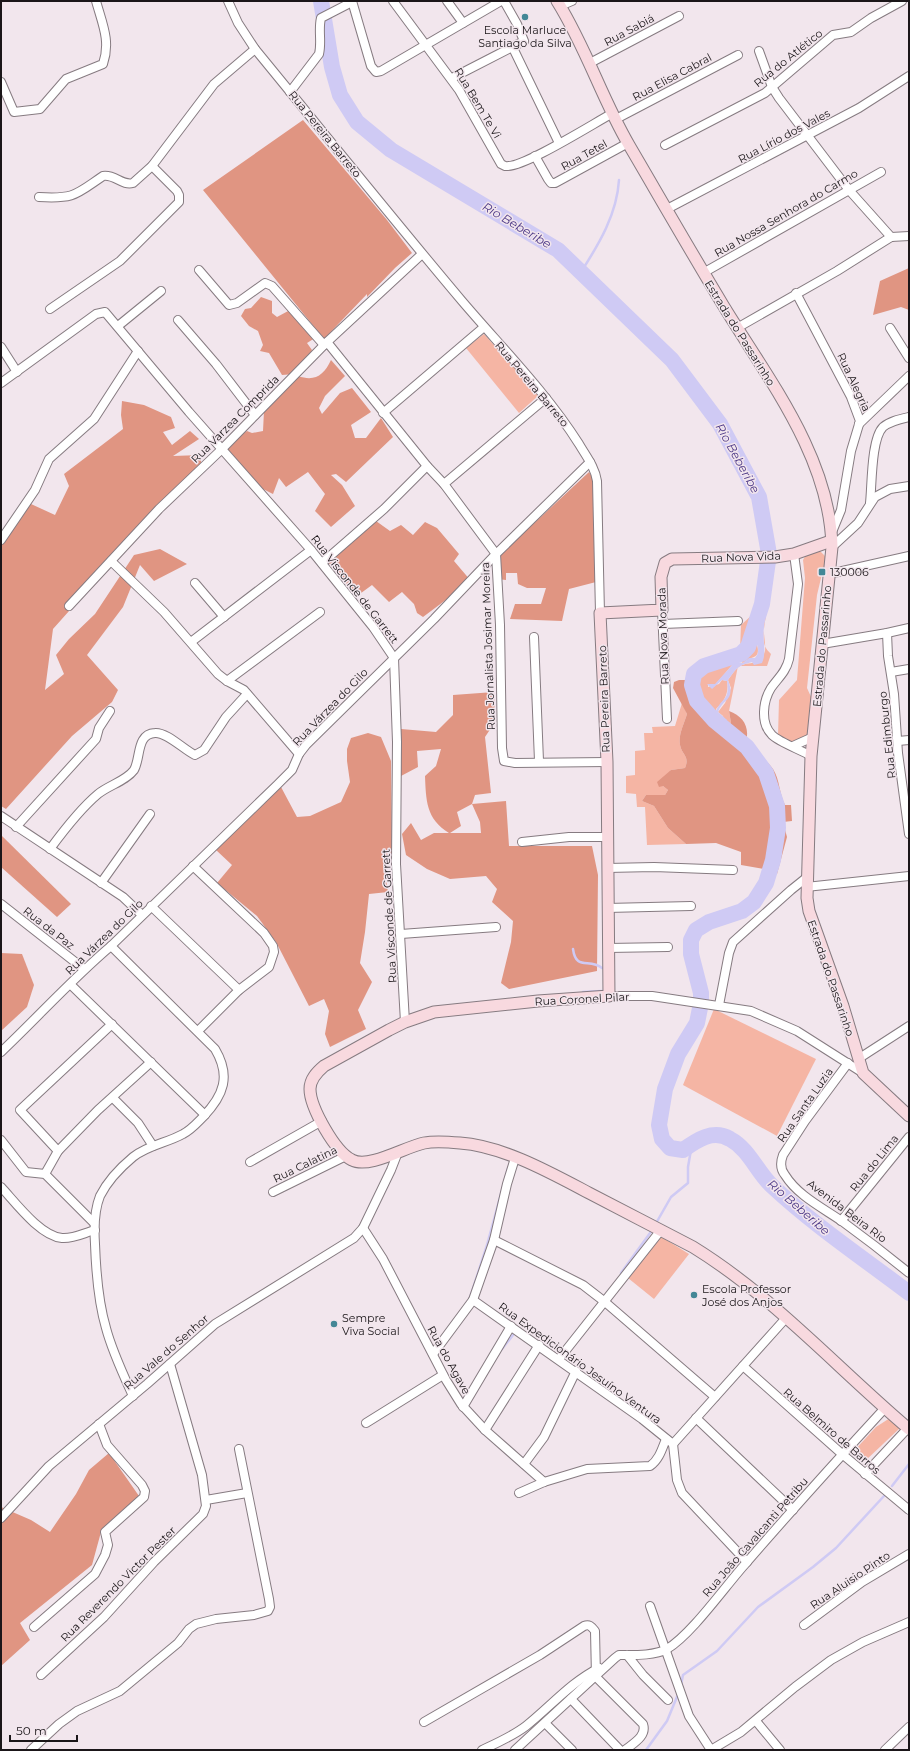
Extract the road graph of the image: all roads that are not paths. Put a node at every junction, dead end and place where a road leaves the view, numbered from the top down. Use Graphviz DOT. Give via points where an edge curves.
graph roads {
  1 [pos="96,1"];
  2 [pos="228,1"];
  3 [pos="352,1"];
  4 [pos="393,1"];
  5 [pos="447,1"];
  6 [pos="502,1"];
  7 [pos="572,1"];
  8 [pos="902,1"];
  9 [pos="559,3"];
  10 [pos="679,16"];
  11 [pos="464,23"];
  12 [pos="426,45"];
  13 [pos="513,48"];
  14 [pos="255,49"];
  15 [pos="759,50"];
  16 [pos="738,55"];
  17 [pos="590,63"];
  18 [pos="909,76"];
  19 [pos="452,78"];
  20 [pos="1,82"];
  21 [pos="772,88"];
  22 [pos="290,92"];
  23 [pos="615,116"];
  24 [pos="808,135"];
  25 [pos="559,143"];
  26 [pos="628,143"];
  27 [pos="665,145"];
  28 [pos="535,156"];
  29 [pos="152,166"];
  30 [pos="514,166"];
  31 [pos="881,172"];
  32 [pos="849,190"];
  33 [pos="39,197"];
  34 [pos="667,209"];
  35 [pos="909,236"];
  36 [pos="891,237"];
  37 [pos="422,254"];
  38 [pos="199,270"];
  39 [pos="703,273"];
  40 [pos="161,291"];
  41 [pos="796,293"];
  42 [pos="50,309"];
  43 [pos="178,320"];
  44 [pos="118,326"];
  45 [pos="484,327"];
  46 [pos="736,328"];
  47 [pos="890,328"];
  48 [pos="325,344"];
  49 [pos="1,347"];
  50 [pos="138,351"];
  51 [pos="909,358"];
  52 [pos="16,372"];
  53 [pos="909,376"];
  54 [pos="1,382"];
  55 [pos="546,398"];
  56 [pos="383,413"];
  57 [pos="255,415"];
  58 [pos="909,417"];
  59 [pos="859,424"];
  60 [pos="222,449"];
  61 [pos="590,462"];
  62 [pos="427,466"];
  63 [pos="444,484"];
  64 [pos="909,486"];
  65 [pos="870,503"];
  66 [pos="1,540"];
  67 [pos="832,540"];
  68 [pos="311,550"];
  69 [pos="496,554"];
  70 [pos="794,554"];
  71 [pos="909,556"];
  72 [pos="672,559"];
  73 [pos="111,561"];
  74 [pos="322,563"];
  75 [pos="829,574"];
  76 [pos="195,583"];
  77 [pos="69,606"];
  78 [pos="662,610"];
  79 [pos="320,612"];
  80 [pos="600,613"];
  81 [pos="224,617"];
  82 [pos="738,621"];
  83 [pos="662,624"];
  84 [pos="909,628"];
  85 [pos="887,633"];
  86 [pos="534,637"];
  87 [pos="191,642"];
  88 [pos="822,644"];
  89 [pos="394,658"];
  90 [pos="909,669"];
  91 [pos="891,672"];
  92 [pos="227,681"];
  93 [pos="247,694"];
  94 [pos="110,711"];
  95 [pos="667,719"];
  96 [pos="813,737"];
  97 [pos="909,740"];
  98 [pos="898,741"];
  99 [pos="793,746"];
  100 [pos="299,754"];
  101 [pos="811,756"];
  102 [pos="539,762"];
  103 [pos="607,762"];
  104 [pos="150,814"];
  105 [pos="1,816"];
  106 [pos="16,826"];
  107 [pos="909,834"];
  108 [pos="607,837"];
  109 [pos="522,842"];
  110 [pos="50,850"];
  111 [pos="193,866"];
  112 [pos="607,868"];
  113 [pos="733,870"];
  114 [pos="909,876"];
  115 [pos="101,883"];
  116 [pos="806,883"];
  117 [pos="1,904"];
  118 [pos="151,906"];
  119 [pos="691,906"];
  120 [pos="607,908"];
  121 [pos="142,915"];
  122 [pos="496,927"];
  123 [pos="401,934"];
  124 [pos="111,946"];
  125 [pos="668,947"];
  126 [pos="608,948"];
  127 [pos="84,969"];
  128 [pos="71,985"];
  129 [pos="239,990"];
  130 [pos="609,996"];
  131 [pos="719,1005"];
  132 [pos="405,1022"];
  133 [pos="112,1024"];
  134 [pos="909,1026"];
  135 [pos="198,1031"];
  136 [pos="1,1052"];
  137 [pos="853,1061"];
  138 [pos="151,1062"];
  139 [pos="113,1098"];
  140 [pos="205,1115"];
  141 [pos="909,1116"];
  142 [pos="322,1121"];
  143 [pos="909,1137"];
  144 [pos="1,1140"];
  145 [pos="153,1146"];
  146 [pos="58,1151"];
  147 [pos="398,1152"];
  148 [pos="349,1158"];
  149 [pos="515,1158"];
  150 [pos="781,1161"];
  151 [pos="250,1162"];
  152 [pos="45,1174"];
  153 [pos="1,1187"];
  154 [pos="273,1192"];
  155 [pos="841,1221"];
  156 [pos="94,1227"];
  157 [pos="363,1228"];
  158 [pos="660,1230"];
  159 [pos="494,1240"];
  160 [pos="908,1269"];
  161 [pos="473,1300"];
  162 [pos="605,1302"];
  163 [pos="786,1318"];
  164 [pos="511,1326"];
  165 [pos="539,1345"];
  166 [pos="433,1354"];
  167 [pos="559,1358"];
  168 [pos="170,1364"];
  169 [pos="743,1366"];
  170 [pos="576,1372"];
  171 [pos="443,1374"];
  172 [pos="133,1396"];
  173 [pos="716,1397"];
  174 [pos="463,1407"];
  175 [pos="885,1408"];
  176 [pos="696,1418"];
  177 [pos="99,1424"];
  178 [pos="366,1424"];
  179 [pos="909,1429"];
  180 [pos="485,1430"];
  181 [pos="666,1439"];
  182 [pos="673,1444"];
  183 [pos="239,1449"];
  184 [pos="842,1454"];
  185 [pos="524,1464"];
  186 [pos="865,1474"];
  187 [pos="544,1482"];
  188 [pos="247,1493"];
  189 [pos="519,1493"];
  190 [pos="206,1503"];
  191 [pos="1,1504"];
  192 [pos="7,1510"];
  193 [pos="793,1510"];
  194 [pos="909,1510"];
  195 [pos="1,1518"];
  196 [pos="909,1554"];
  197 [pos="747,1562"];
  198 [pos="650,1606"];
  199 [pos="909,1622"];
  200 [pos="804,1625"];
  201 [pos="34,1627"];
  202 [pos="666,1649"];
  203 [pos="627,1655"];
  204 [pos="595,1674"];
  205 [pos="42,1675"];
  206 [pos="572,1699"];
  207 [pos="668,1700"];
  208 [pos="756,1721"];
  209 [pos="424,1722"];
  210 [pos="545,1723"];
  211 [pos="909,1727"];
  212 [pos="521,1748"];
  213 [pos="715,1749"];
  214 [pos="31,1750"];
  215 [pos="482,1750"];
  216 [pos="572,1750"];
  217 [pos="620,1750"];
  218 [pos="626,1750"];
  219 [pos="780,1750"];
  220 [pos="885,1750"];
  1 -- 20 [label="street" via="105,33 107,52 103,64 66,79 40,109 14,112"];
  2 -- 14 [label="street, Rua Pereira Barreto" via="238,23"];
  3 -- 12 [label="street" via="371,66 376,72"];
  3 -- 22 [label="street" via="322,16 319,25 319,54"];
  4 -- 12 [label="street, Rua Bem Te Vi"];
  5 -- 11 [label="street"];
  6 -- 11 [label="street"];
  6 -- 13 [label="street" via="524,39"];
  7 -- 9 [label="street"];
  8 -- 21 [label="street, Rua do Atlético" via="852,32 833,35"];
  9 -- 17 [label="street, Estrada do Passarinho"];
  10 -- 17 [label="street, Rua Sabiá"];
  11 -- 12 [label="street"];
  12 -- 19 [label="street, Rua Bem Te Vi"];
  13 -- 19 [label="street"];
  13 -- 25 [label="street"];
  14 -- 22 [label="street, Rua Pereira Barreto"];
  14 -- 29 [label="street" via="214,84"];
  15 -- 21 [label="street"];
  16 -- 23 [label="street, Rua Elisa Cabral"];
  17 -- 23 [label="street, Estrada do Passarinho"];
  18 -- 24 [label="street, Rua Lírio dos Vales" via="859,108"];
  19 -- 30 [label="street, Rua Bem Te Vi" via="501,164"];
  21 -- 24 [label="street"];
  21 -- 27 [label="street, Rua do Atlético"];
  22 -- 37 [label="street, Rua Pereira Barreto"];
  23 -- 25 [label="street, Rua Elisa Cabral"];
  23 -- 26 [label="street, Estrada do Passarinho"];
  24 -- 32 [label="street"];
  24 -- 34 [label="street, Rua Lírio dos Vales"];
  25 -- 28 [label="street, Rua Elisa Cabral"];
  26 -- 28 [label="street, Rua Tetel" via="555,183 551,183"];
  26 -- 34 [label="street, Estrada do Passarinho"];
  28 -- 30 [label="street, Rua Elisa Cabral"];
  29 -- 33 [label="street" via="133,183 125,184 107,175 71,197"];
  29 -- 42 [label="street" via="180,195 179,202 120,261"];
  31 -- 32 [label="street, Rua Nossa Senhora do Carmo"];
  32 -- 36 [label="street"];
  32 -- 39 [label="street, Rua Nossa Senhora do Carmo"];
  34 -- 39 [label="street, Estrada do Passarinho"];
  35 -- 36 [label="street"];
  36 -- 41 [label="street"];
  37 -- 45 [label="street, Rua Pereira Barreto"];
  37 -- 48 [label="street, Rua Varzea Comprida"];
  38 -- 48 [label="street, Rua Jornalista Josimar Moreira" via="229,305 237,303 259,285 269,284"];
  39 -- 46 [label="street, Estrada do Passarinho"];
  40 -- 44 [label="street"];
  41 -- 46 [label="street"];
  41 -- 59 [label="street, Rua Alegria" via="851,397 858,413"];
  43 -- 57 [label="street"];
  44 -- 50 [label="street, Rua Visconde de Garrett"];
  44 -- 52 [label="street, Rua Visconde de Garrett" via="102,311"];
  45 -- 55 [label="street, Rua Pereira Barreto"];
  45 -- 56 [label="street"];
  46 -- 67 [label="street, Estrada do Passarinho" via="780,397 802,439 821,484 830,517"];
  47 -- 51 [label="street"];
  48 -- 56 [label="street, Rua Jornalista Josimar Moreira"];
  48 -- 57 [label="street, Rua Varzea Comprida"];
  49 -- 52 [label="street"];
  50 -- 60 [label="street, Rua Visconde de Garrett"];
  50 -- 66 [label="street" via="94,419 49,459 36,490"];
  52 -- 54 [label="street"];
  53 -- 59 [label="street"];
  55 -- 61 [label="street, Rua Pereira Barreto"];
  55 -- 63 [label="street"];
  56 -- 62 [label="street, Rua Jornalista Josimar Moreira"];
  57 -- 60 [label="street, Rua Varzea Comprida"];
  58 -- 65 [label="street" via="888,424 879,434 873,462"];
  59 -- 67 [label="street, Rua Alegria"];
  60 -- 68 [label="street, Rua Visconde de Garrett"];
  60 -- 73 [label="street, Rua Varzea Comprida" via="159,509"];
  61 -- 69 [label="street, Rua Várzea do Gilo"];
  61 -- 80 [label="street, Rua Pereira Barreto" via="598,482"];
  62 -- 63 [label="street, Rua Jornalista Josimar Moreira"];
  62 -- 74 [label="street" via="384,509"];
  63 -- 69 [label="street, Rua Jornalista Josimar Moreira"];
  64 -- 65 [label="street" via="890,489 874,497"];
  65 -- 67 [label="street" via="858,523"];
  67 -- 70 [label="street, Rua Nova Vida"];
  67 -- 75 [label="street, Estrada do Passarinho"];
  68 -- 74 [label="street, Rua Visconde de Garrett"];
  68 -- 81 [label="street"];
  69 -- 89 [label="street, Rua Várzea do Gilo"];
  69 -- 102 [label="street, Rua Jornalista Josimar Moreira" via="502,757 507,762"];
  70 -- 72 [label="street, Rua Nova Vida" via="760,558"];
  70 -- 99 [label="street" via="798,584 789,659 786,669 771,689 764,709 767,728 772,735"];
  71 -- 75 [label="street"];
  72 -- 78 [label="street, Rua Nova Morada" via="665,563 661,577"];
  73 -- 77 [label="street, Rua Varzea Comprida"];
  73 -- 87 [label="street" via="157,604"];
  74 -- 89 [label="street, Rua Visconde de Garrett"];
  75 -- 88 [label="street, Estrada do Passarinho"];
  76 -- 81 [label="street"];
  78 -- 80 [label="street"];
  78 -- 83 [label="street, Rua Nova Morada"];
  79 -- 92 [label="street"];
  80 -- 103 [label="street, Rua Pereira Barreto"];
  81 -- 87 [label="street"];
  82 -- 83 [label="street"];
  83 -- 95 [label="street, Rua Nova Morada"];
  84 -- 85 [label="street"];
  85 -- 88 [label="street"];
  85 -- 91 [label="street, Rua Edimburgo"];
  86 -- 102 [label="street"];
  87 -- 92 [label="street"];
  88 -- 96 [label="street, Estrada do Passarinho"];
  89 -- 100 [label="street, Rua Várzea do Gilo"];
  89 -- 123 [label="street, Rua Visconde de Garrett" via="397,750 396,864"];
  90 -- 91 [label="street"];
  91 -- 98 [label="street, Rua Edimburgo"];
  92 -- 93 [label="street"];
  93 -- 100 [label="street"];
  93 -- 110 [label="street" via="226,717 204,750 196,755 160,733 155,732 144,739 138,748 134,770 98,794 69,824"];
  94 -- 106 [label="street" via="99,728 96,739"];
  96 -- 99 [label="street"];
  96 -- 101 [label="street, Estrada do Passarinho"];
  97 -- 98 [label="street"];
  98 -- 107 [label="street, Rua Edimburgo"];
  99 -- 101 [label="street"];
  100 -- 111 [label="street, Rua Várzea do Gilo" via="292,770"];
  101 -- 116 [label="street, Estrada do Passarinho"];
  102 -- 103 [label="street, Rua Jornalista Josimar Moreira"];
  103 -- 108 [label="street, Rua Pereira Barreto"];
  104 -- 115 [label="street"];
  105 -- 106 [label="street"];
  106 -- 110 [label="street"];
  108 -- 109 [label="street" via="569,837"];
  108 -- 112 [label="street, Rua Pereira Barreto"];
  110 -- 115 [label="street"];
  111 -- 118 [label="street, Rua Várzea do Gilo"];
  111 -- 129 [label="street" via="264,933 273,946 273,959 269,967"];
  112 -- 113 [label="street"];
  112 -- 120 [label="street, Rua Pereira Barreto"];
  114 -- 116 [label="street"];
  115 -- 121 [label="street" via="123,897"];
  116 -- 131 [label="street" via="786,894 734,942 729,953"];
  116 -- 137 [label="street, Estrada do Passarinho" via="808,911 843,1006"];
  117 -- 127 [label="street, Rua da Paz"];
  118 -- 121 [label="street, Rua Várzea do Gilo"];
  118 -- 129 [label="street"];
  119 -- 120 [label="street"];
  120 -- 126 [label="street, Rua Pereira Barreto"];
  121 -- 124 [label="street, Rua Várzea do Gilo"];
  122 -- 123 [label="street"];
  123 -- 132 [label="street, Rua Visconde de Garrett"];
  124 -- 127 [label="street, Rua Várzea do Gilo"];
  124 -- 135 [label="street"];
  125 -- 126 [label="street"];
  126 -- 130 [label="street, Rua Pereira Barreto"];
  127 -- 128 [label="street, Rua Várzea do Gilo"];
  128 -- 133 [label="street"];
  128 -- 136 [label="street, Rua Várzea do Gilo"];
  129 -- 135 [label="street"];
  130 -- 131 [label="street, Rua Coronel Pilar" via="652,996"];
  130 -- 132 [label="street, Rua Coronel Pilar" via="434,1012"];
  131 -- 137 [label="street, Rua Coronel Pilar" via="751,1011 797,1031"];
  132 -- 142 [label="street, Rua Coronel Pilar" via="368,1040 324,1066 316,1074 310,1088"];
  133 -- 138 [label="street"];
  133 -- 146 [label="street" via="20,1110"];
  134 -- 137 [label="street, Rua Santa Luzia"];
  135 -- 140 [label="street" via="215,1049 222,1061 224,1073 222,1092"];
  137 -- 141 [label="street, Estrada do Passarinho"];
  137 -- 150 [label="street, Rua Santa Luzia" via="805,1121"];
  138 -- 139 [label="street"];
  138 -- 140 [label="street"];
  139 -- 145 [label="street" via="138,1123"];
  139 -- 146 [label="street"];
  140 -- 145 [label="street" via="182,1135"];
  142 -- 148 [label="street" via="336,1146"];
  142 -- 151 [label="street"];
  143 -- 155 [label="street, Rua do Lima"];
  144 -- 152 [label="street" via="26,1172"];
  145 -- 156 [label="street" via="133,1157 106,1186 100,1198"];
  146 -- 152 [label="street"];
  147 -- 148 [label="street" via="370,1161"];
  147 -- 149 [label="street" via="426,1143 460,1143 490,1149"];
  147 -- 157 [label="street, Rua Vale do Senhor"];
  148 -- 154 [label="street, Rua Calatina"];
  149 -- 158 [label="street" via="562,1179"];
  149 -- 159 [label="street"];
  150 -- 155 [label="street, Avenida Beira Rio" via="782,1169 789,1180 820,1207"];
  152 -- 156 [label="street"];
  153 -- 156 [label="street" via="36,1226 60,1238 71,1238"];
  155 -- 160 [label="street, Avenida Beira Rio"];
  156 -- 172 [label="street" via="96,1276 103,1317 110,1343"];
  157 -- 166 [label="street, Rua do Agave"];
  157 -- 168 [label="street, Rua Vale do Senhor" via="349,1242 215,1324"];
  158 -- 162 [label="street"];
  158 -- 163 [label="street" via="715,1260"];
  159 -- 161 [label="street"];
  159 -- 162 [label="street" via="583,1285"];
  161 -- 164 [label="street, Rua Expedicionário Jesuíno Ventura"];
  161 -- 166 [label="street"];
  162 -- 167 [label="street"];
  162 -- 173 [label="street"];
  163 -- 169 [label="street"];
  163 -- 175 [label="street"];
  164 -- 165 [label="street, Rua Expedicionário Jesuíno Ventura"];
  164 -- 174 [label="street"];
  165 -- 167 [label="street, Rua Expedicionário Jesuíno Ventura"];
  165 -- 180 [label="street"];
  166 -- 171 [label="street, Rua do Agave"];
  167 -- 170 [label="street, Rua Expedicionário Jesuíno Ventura"];
  168 -- 172 [label="street, Rua Vale do Senhor"];
  168 -- 190 [label="street" via="202,1475"];
  169 -- 173 [label="street"];
  169 -- 184 [label="street, Rua Belmiro de Barros"];
  170 -- 181 [label="street, Rua Expedicionário Jesuíno Ventura" via="642,1418"];
  170 -- 185 [label="street" via="544,1437"];
  171 -- 174 [label="street, Rua do Agave"];
  171 -- 178 [label="street"];
  172 -- 177 [label="street, Rua Vale do Senhor"];
  173 -- 176 [label="street"];
  174 -- 180 [label="street, Rua do Agave"];
  175 -- 179 [label="street"];
  175 -- 184 [label="street, Rua João Cavalcanti Petribu"];
  176 -- 182 [label="street"];
  176 -- 193 [label="street"];
  177 -- 192 [label="street, Rua Vale do Senhor" via="49,1466"];
  177 -- 201 [label="street" via="108,1445 142,1485 144,1497 104,1532 108,1545 95,1574"];
  179 -- 186 [label="street"];
  180 -- 185 [label="street, Rua do Agave"];
  181 -- 182 [label="street, Rua Expedicionário Jesuíno Ventura"];
  181 -- 187 [label="street" via="661,1454 650,1466 587,1469"];
  182 -- 197 [label="street" via="677,1480 682,1493"];
  183 -- 188 [label="street"];
  184 -- 186 [label="street, Rua Belmiro de Barros"];
  184 -- 193 [label="street, Rua João Cavalcanti Petribu"];
  185 -- 187 [label="street, Rua do Agave"];
  186 -- 194 [label="street, Rua Belmiro de Barros"];
  187 -- 189 [label="street"];
  188 -- 190 [label="street"];
  188 -- 214 [label="street" via="269,1599 268,1611 254,1615 216,1618 196,1624 178,1643 126,1687 72,1715"];
  190 -- 205 [label="street, Rua Reverendo Victor Pester" via="203,1514 154,1562 104,1617"];
  191 -- 192 [label="street"];
  192 -- 195 [label="street, Rua Vale do Senhor"];
  193 -- 197 [label="street, Rua João Cavalcanti Petribu"];
  196 -- 200 [label="street, Rua Aluisio Pinto" via="862,1582"];
  197 -- 202 [label="street, Rua João Cavalcanti Petribu" via="692,1626"];
  198 -- 202 [label="street"];
  199 -- 208 [label="street" via="862,1642 831,1660 794,1687"];
  202 -- 203 [label="street, Rua João Cavalcanti Petribu"];
  202 -- 213 [label="street" via="689,1716"];
  203 -- 204 [label="street, Rua João Cavalcanti Petribu" via="619,1655"];
  203 -- 207 [label="street"];
  204 -- 206 [label="street, Rua João Cavalcanti Petribu"];
  204 -- 209 [label="street" via="595,1630 588,1624 479,1692"];
  204 -- 215 [label="street" via="563,1694 508,1738"];
  204 -- 218 [label="street" via="643,1724 643,1734"];
  206 -- 210 [label="street, Rua João Cavalcanti Petribu"];
  206 -- 217 [label="street"];
  208 -- 213 [label="street"];
  208 -- 219 [label="street"];
  210 -- 212 [label="street, Rua João Cavalcanti Petribu"];
  210 -- 216 [label="street"];
  211 -- 220 [label="street"];
}
